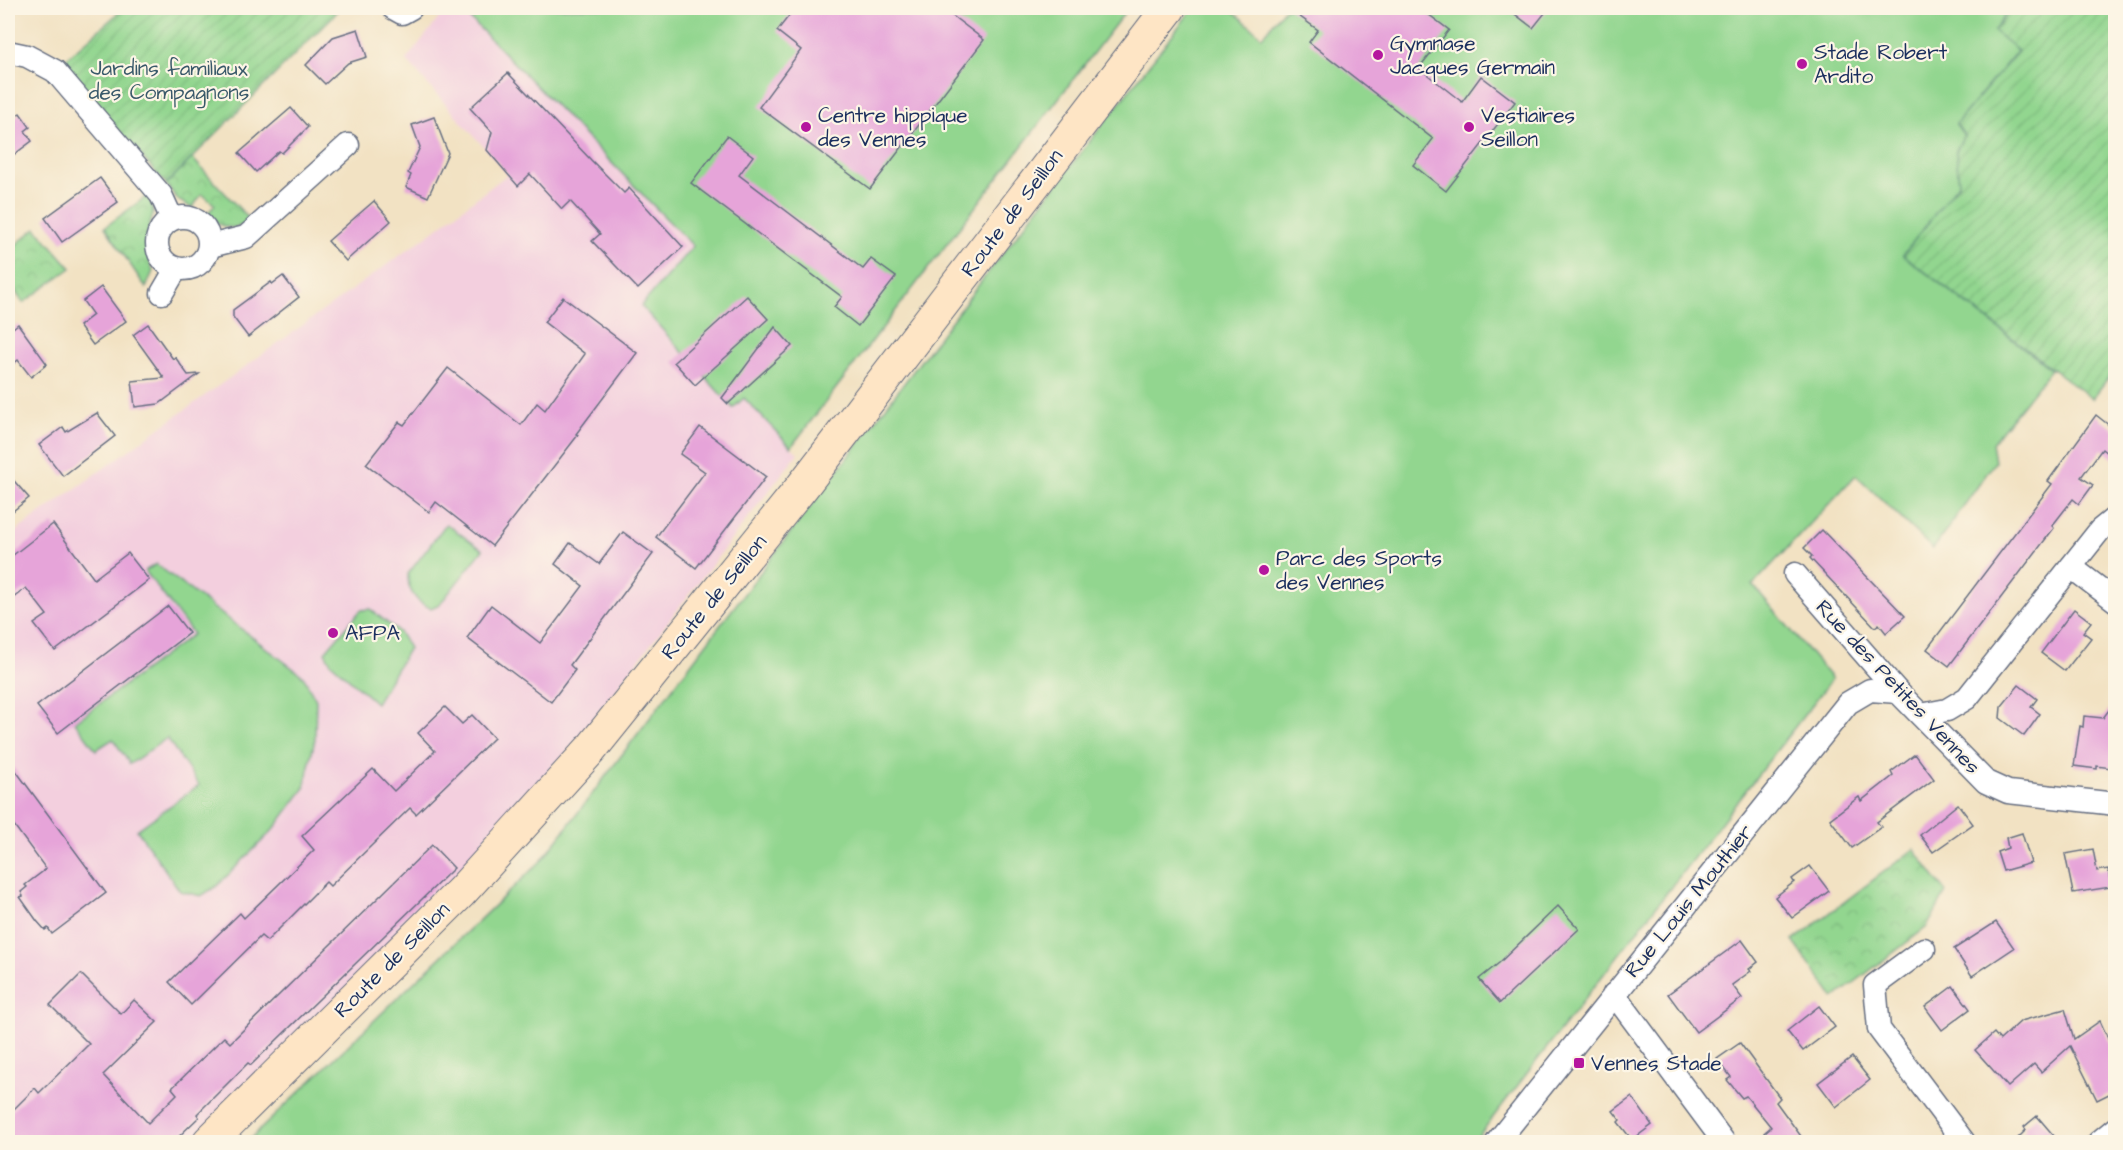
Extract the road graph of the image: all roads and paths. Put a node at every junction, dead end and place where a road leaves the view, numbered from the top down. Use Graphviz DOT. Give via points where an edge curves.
graph roads {
  1 [pos="393,8"];
  2 [pos="411,8"];
  3 [pos="1169,8"];
  4 [pos="8,52"];
  5 [pos="348,146"];
  6 [pos="172,219"];
  7 [pos="210,246"];
  8 [pos="176,269"];
  9 [pos="162,293"];
  10 [pos="2115,517"];
  11 [pos="2070,567"];
  12 [pos="1795,574"];
  13 [pos="2115,601"];
  14 [pos="1898,692"];
  15 [pos="1921,716"];
  16 [pos="2115,804"];
  17 [pos="1924,949"];
  18 [pos="1614,994"];
  19 [pos="2115,1128"];
  20 [pos="208,1143"];
  21 [pos="1497,1143"];
  22 [pos="1724,1143"];
  23 [pos="1964,1143"];
  24 [pos="2099,1143"];
  1 -- 2 [label="street" via="402,13"];
  3 -- 20 [label="street, Route de Seillon" via="802,487 591,749 461,892"];
  4 -- 6 [label="street" via="27,56 55,71 161,195"];
  5 -- 7 [label="street" via="246,237"];
  6 -- 7 [label="street" via="181,216 199,221 209,236"];
  6 -- 8 [label="street" via="164,224 156,241 161,258"];
  7 -- 8 [label="street" via="204,260 196,266"];
  8 -- 9 [label="street"];
  10 -- 11 [label="street"];
  11 -- 13 [label="street"];
  11 -- 15 [label="street" via="1967,698 1947,711"];
  12 -- 14 [label="street, Rue des Petites Vennes"];
  14 -- 15 [label="street, Rue des Petites Vennes"];
  14 -- 18 [label="street, Rue Louis Mouthier" via="1870,690 1848,703"];
  15 -- 16 [label="street, Rue des Petites Vennes" via="1986,782 2008,792"];
  17 -- 23 [label="street" via="1875,985 1879,1029"];
  18 -- 21 [label="street, Rue Louis Mouthier"];
  18 -- 22 [label="street"];
  19 -- 24 [label="street"];
}
